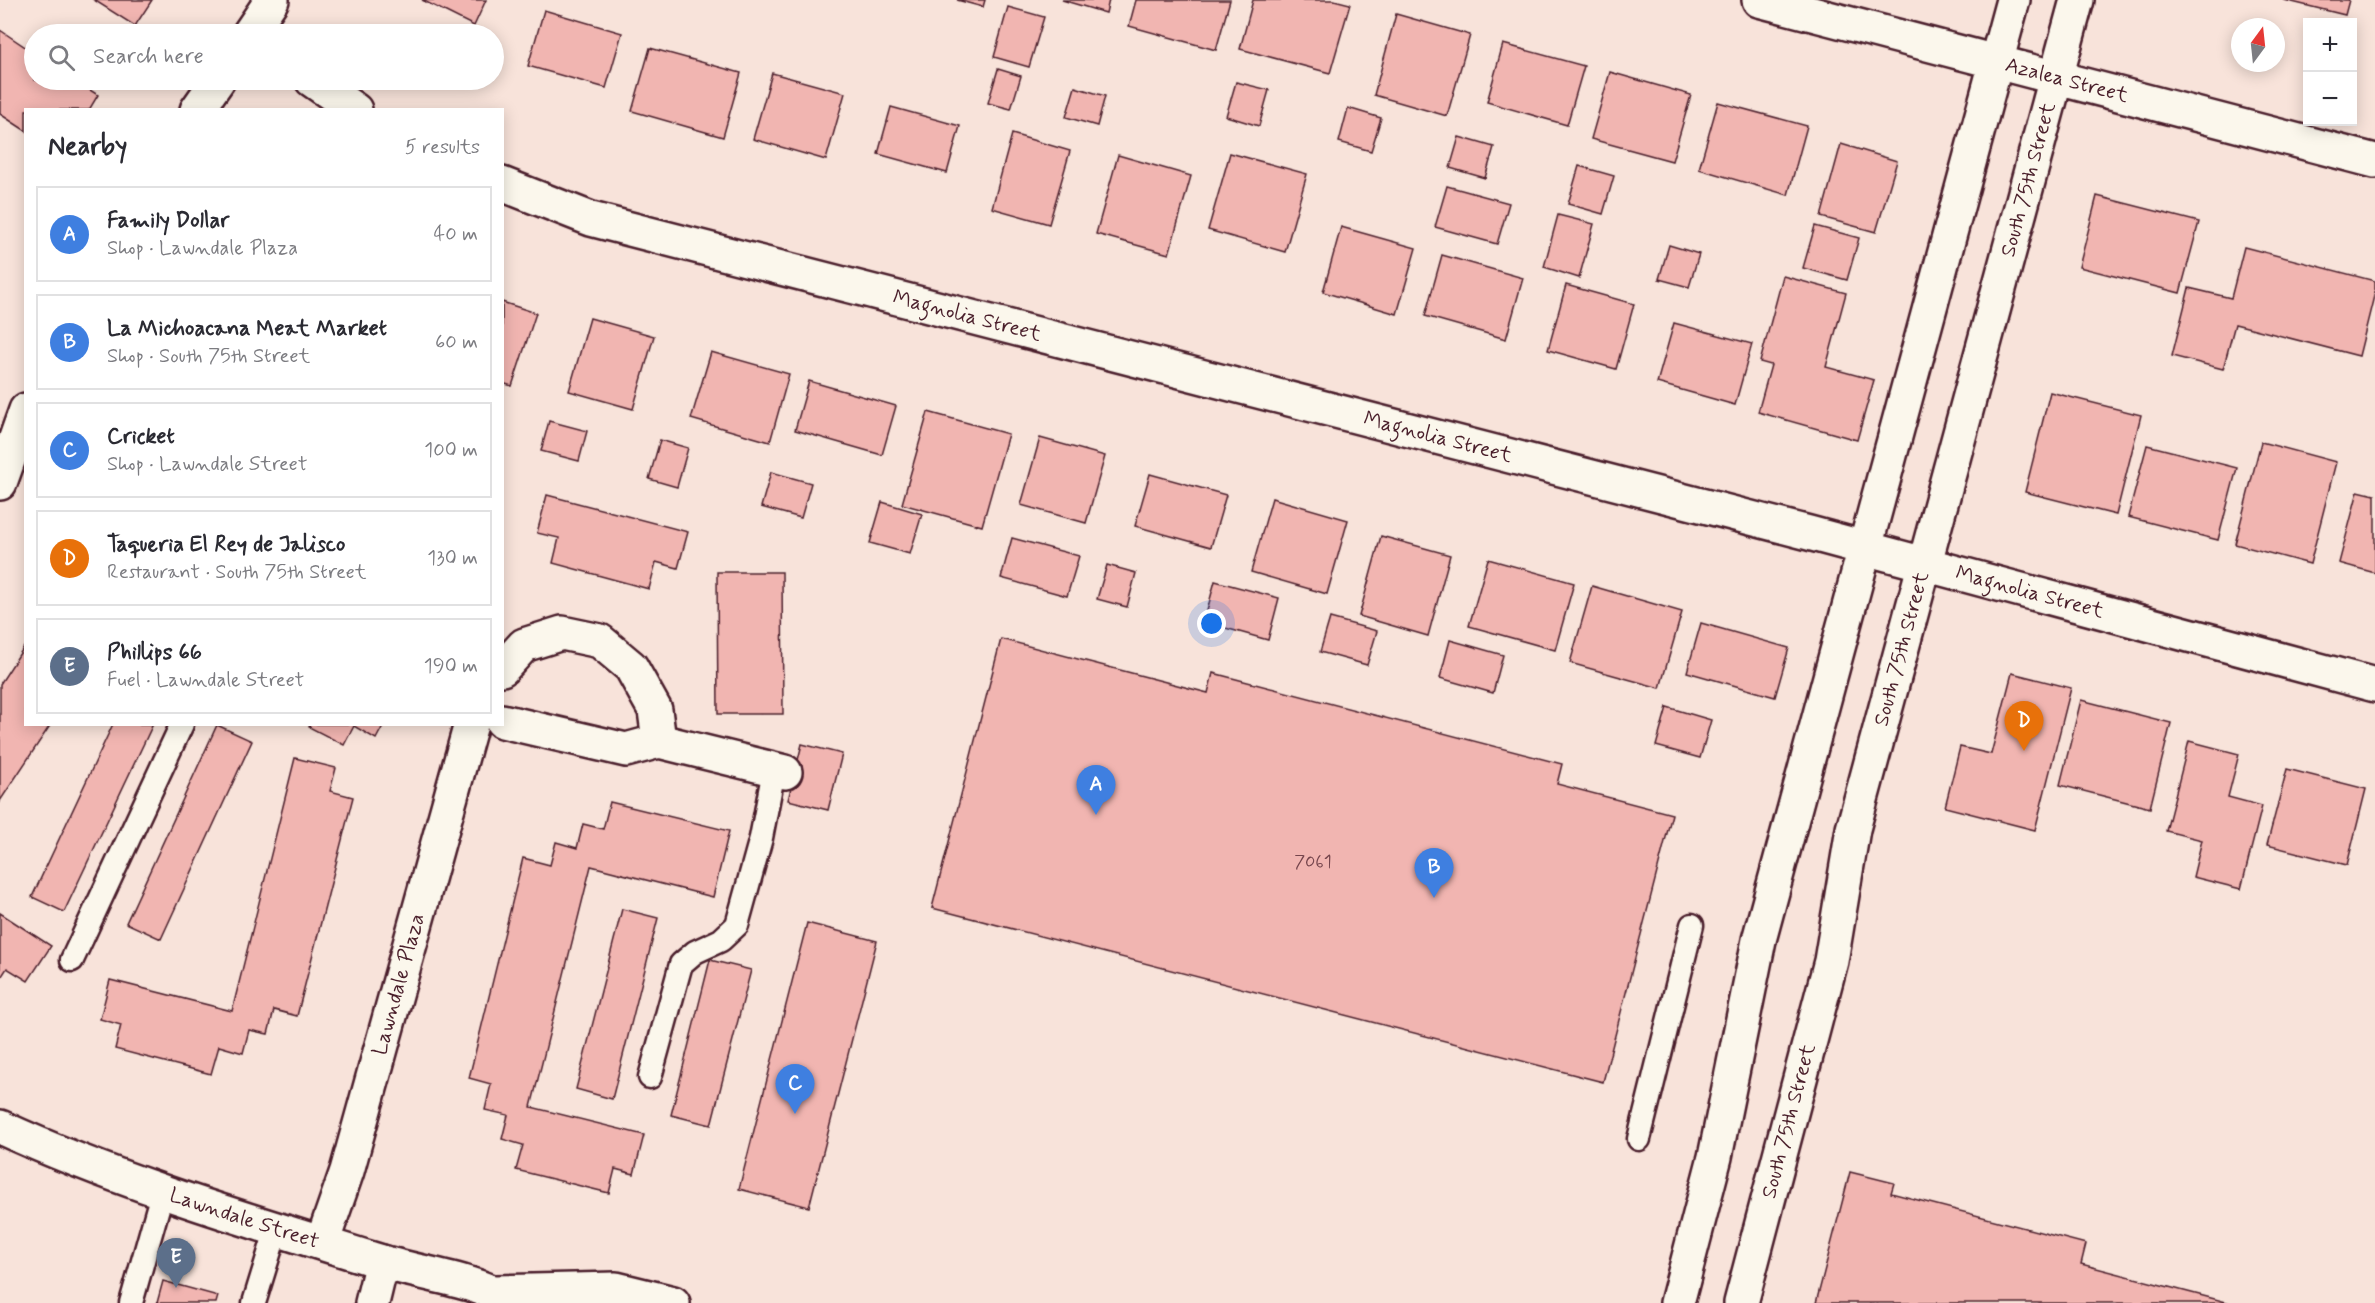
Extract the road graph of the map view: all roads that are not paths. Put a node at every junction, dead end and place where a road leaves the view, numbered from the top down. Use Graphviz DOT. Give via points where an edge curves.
graph roads {
  1 [pos="272,0"];
  2 [pos="1760,0"];
  3 [pos="2013,0"];
  4 [pos="2077,0"];
  5 [pos="256,24"];
  6 [pos="1996,62"];
  7 [pos="2056,77"];
  8 [pos="211,90"];
  9 [pos="326,90"];
  10 [pos="198,108"];
  11 [pos="352,108"];
  12 [pos="2375,161"];
  13 [pos="504,185"];
  14 [pos="24,416"];
  15 [pos="0,483"];
  16 [pos="1865,548"];
  17 [pos="1924,564"];
  18 [pos="504,667"];
  19 [pos="2375,685"];
  20 [pos="504,722"];
  21 [pos="182,726"];
  22 [pos="470,726"];
  23 [pos="659,741"];
  24 [pos="780,771"];
  25 [pos="1692,925"];
  26 [pos="72,960"];
  27 [pos="650,1077"];
  28 [pos="0,1127"];
  29 [pos="1639,1139"];
  30 [pos="163,1190"];
  31 [pos="277,1228"];
  32 [pos="322,1244"];
  33 [pos="382,1262"];
  34 [pos="501,1299"];
  35 [pos="131,1303"];
  36 [pos="254,1303"];
  37 [pos="372,1303"];
  38 [pos="673,1303"];
  39 [pos="1677,1303"];
  40 [pos="1741,1303"];
  1 -- 5 [label="street"];
  2 -- 6 [label="street, Azalea Street"];
  3 -- 6 [label="street"];
  4 -- 7 [label="street, South 75th Street"];
  6 -- 7 [label="street, Azalea Street"];
  6 -- 16 [label="street"];
  7 -- 12 [label="street, Azalea Street"];
  7 -- 17 [label="street, South 75th Street"];
  8 -- 10 [label="street"];
  9 -- 11 [label="street"];
  13 -- 16 [label="street, Magnolia Street" via="591,219"];
  14 -- 15 [label="street"];
  16 -- 17 [label="street, Magnolia Street"];
  16 -- 39 [label="street" via="1759,940 1715,1157"];
  17 -- 19 [label="street, Magnolia Street"];
  17 -- 40 [label="street, South 75th Street" via="1853,829 1830,961"];
  18 -- 23 [label="street" via="524,645 562,633 600,641 631,667 655,710"];
  20 -- 23 [label="street" via="626,750"];
  21 -- 26 [label="lane"];
  22 -- 32 [label="street, Lawndale Plaza" via="347,1171"];
  23 -- 24 [label="street"];
  24 -- 27 [label="lane" via="737,925 721,940 694,952 681,964"];
  25 -- 29 [label="lane"];
  28 -- 30 [label="street, Lawndale Street" via="89,1165"];
  30 -- 31 [label="street, Lawndale Street"];
  30 -- 35 [label="lane"];
  31 -- 32 [label="street, Lawndale Street"];
  31 -- 36 [label="lane"];
  32 -- 33 [label="street, Lawndale Street"];
  33 -- 34 [label="street, Lawndale Street"];
  33 -- 37 [label="street"];
  34 -- 38 [label="street, Lawndale Street" via="616,1289"];
}
